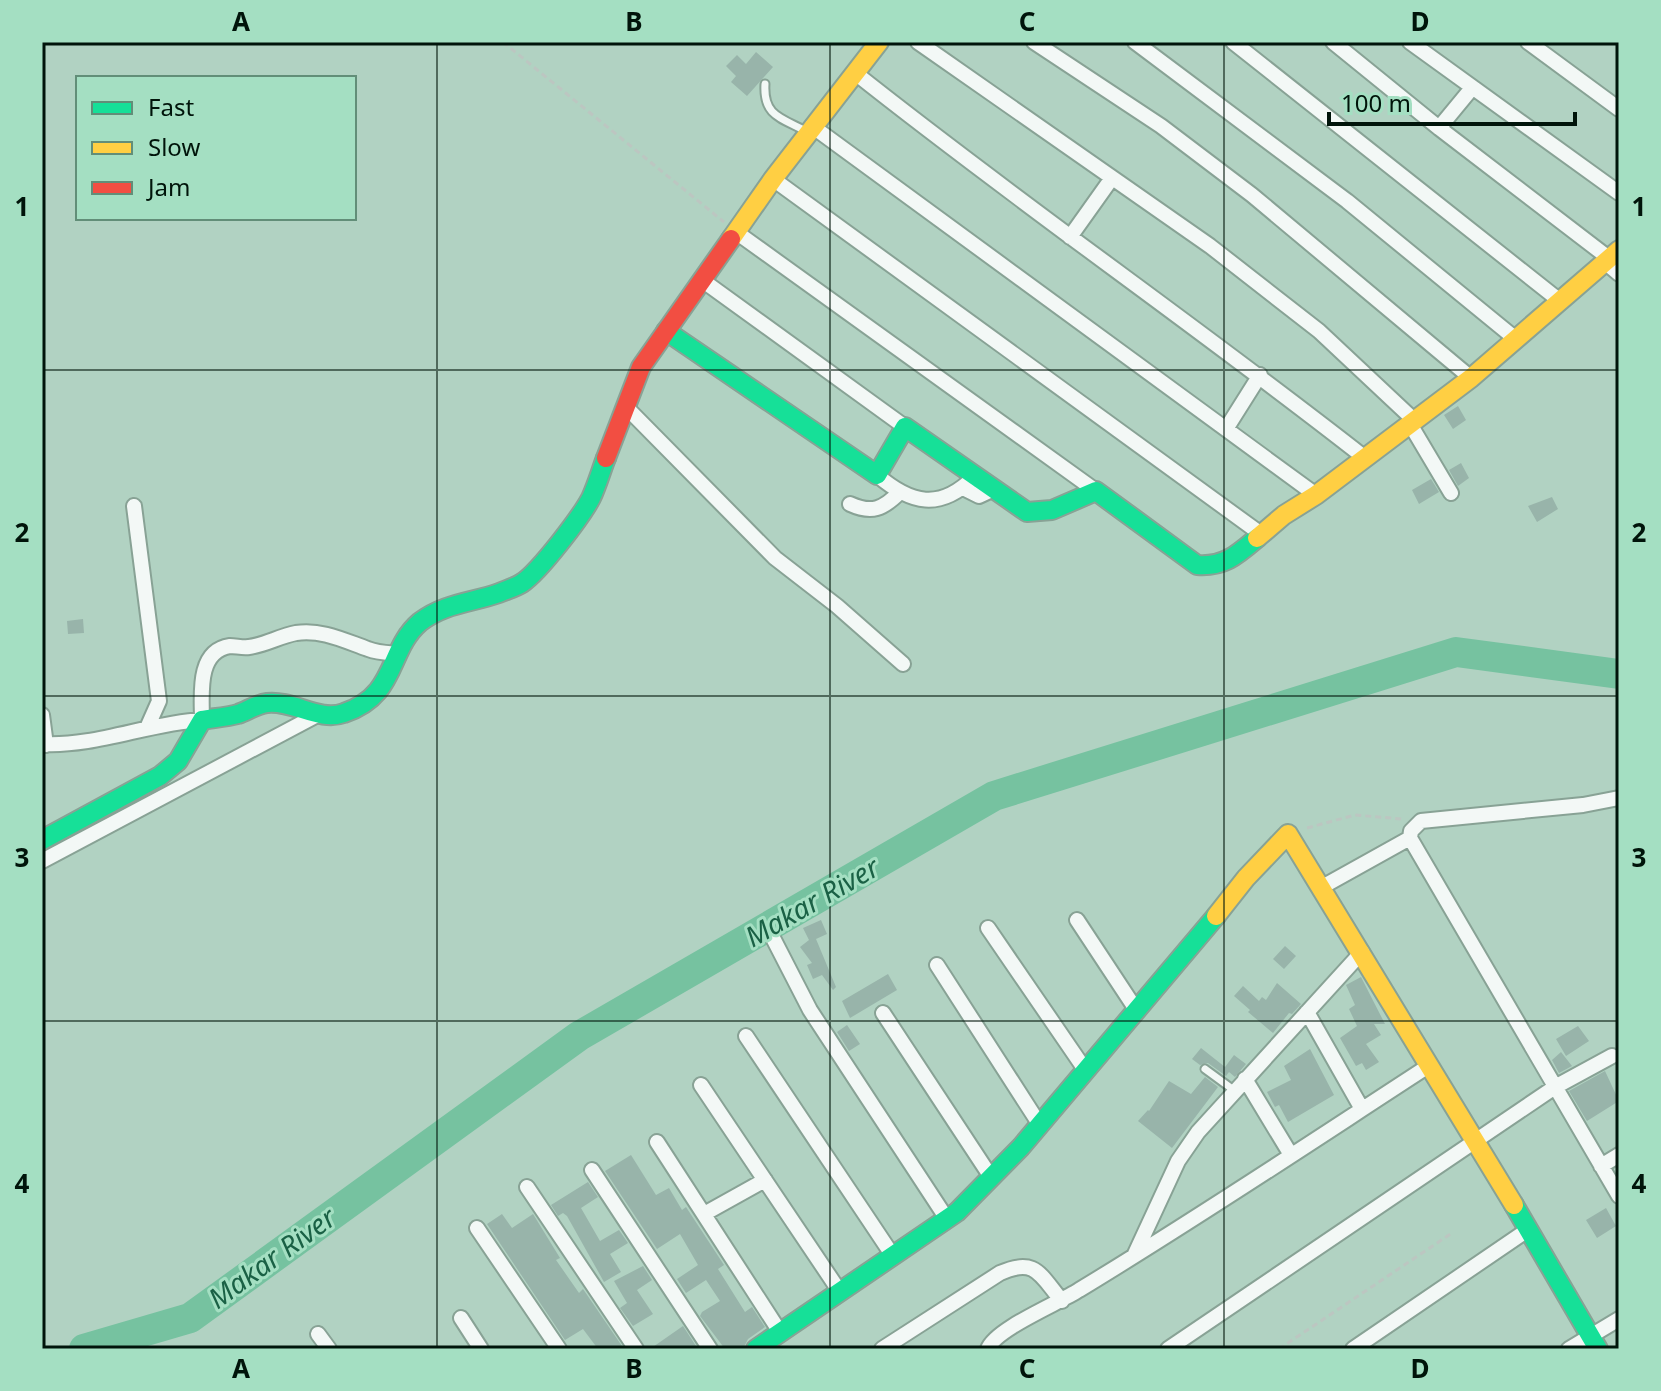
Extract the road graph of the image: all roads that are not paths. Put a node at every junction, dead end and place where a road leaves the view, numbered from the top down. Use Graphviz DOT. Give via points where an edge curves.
graph roads {
  1 [pos="879,42"];
  2 [pos="918,42"];
  3 [pos="1034,42"];
  4 [pos="1135,42"];
  5 [pos="1333,42"];
  6 [pos="1410,42"];
  7 [pos="1528,42"];
  8 [pos="1241,44"];
  9 [pos="854,72"];
  10 [pos="765,84"];
  11 [pos="1472,88"];
  12 [pos="1619,109"];
  13 [pos="1439,128"];
  14 [pos="810,129"];
  15 [pos="1112,178"];
  16 [pos="773,179"];
  17 [pos="1619,193"];
  18 [pos="736,232"];
  19 [pos="1070,237"];
  20 [pos="1613,261"];
  21 [pos="702,280"];
  22 [pos="1560,301"];
  23 [pos="666,331"];
  24 [pos="1517,340"];
  25 [pos="1260,375"];
  26 [pos="1471,378"];
  27 [pos="625,406"];
  28 [pos="1412,423"];
  29 [pos="905,427"];
  30 [pos="1226,429"];
  31 [pos="1365,458"];
  32 [pos="877,475"];
  33 [pos="968,482"];
  34 [pos="1096,491"];
  35 [pos="900,492"];
  36 [pos="1451,493"];
  37 [pos="1316,495"];
  38 [pos="850,504"];
  39 [pos="134,506"];
  40 [pos="1261,534"];
  41 [pos="399,654"];
  42 [pos="903,664"];
  43 [pos="319,714"];
  44 [pos="42,715"];
  45 [pos="202,720"];
  46 [pos="147,728"];
  47 [pos="44,745"];
  48 [pos="1619,798"];
  49 [pos="1410,838"];
  50 [pos="42,840"];
  51 [pos="42,861"];
  52 [pos="1322,887"];
  53 [pos="1077,920"];
  54 [pos="988,928"];
  55 [pos="774,940"];
  56 [pos="1362,952"];
  57 [pos="937,965"];
  58 [pos="1137,1011"];
  59 [pos="1307,1012"];
  60 [pos="883,1013"];
  61 [pos="746,1036"];
  62 [pos="1616,1054"];
  63 [pos="1430,1065"];
  64 [pos="1205,1069"];
  65 [pos="1086,1071"];
  66 [pos="701,1085"];
  67 [pos="1240,1085"];
  68 [pos="1555,1087"];
  69 [pos="1362,1109"];
  70 [pos="1040,1125"];
  71 [pos="657,1142"];
  72 [pos="1475,1143"];
  73 [pos="1291,1155"];
  74 [pos="1619,1155"];
  75 [pos="1601,1166"];
  76 [pos="592,1170"];
  77 [pos="991,1177"];
  78 [pos="765,1180"];
  79 [pos="527,1187"];
  80 [pos="1619,1196"];
  81 [pos="704,1214"];
  82 [pos="947,1219"];
  83 [pos="477,1228"];
  84 [pos="1529,1229"];
  85 [pos="893,1256"];
  86 [pos="1133,1257"];
  87 [pos="840,1292"];
  88 [pos="1062,1301"];
  89 [pos="461,1318"];
  90 [pos="1619,1319"];
  91 [pos="780,1332"];
  92 [pos="318,1334"];
  93 [pos="1594,1342"];
  94 [pos="329,1349"];
  95 [pos="481,1349"];
  96 [pos="559,1349"];
  97 [pos="636,1349"];
  98 [pos="710,1349"];
  99 [pos="756,1349"];
  100 [pos="882,1349"];
  101 [pos="988,1349"];
  102 [pos="1168,1349"];
  103 [pos="1353,1349"];
  104 [pos="1569,1349"];
  1 -- 9 [label="street"];
  2 -- 15 [label="street"];
  3 -- 26 [label="street" via="1161,126 1252,195"];
  4 -- 24 [label="street" via="1347,201"];
  5 -- 13 [label="street"];
  6 -- 11 [label="street"];
  7 -- 12 [label="street"];
  8 -- 22 [label="street"];
  9 -- 14 [label="street"];
  9 -- 19 [label="street"];
  10 -- 14 [label="lane" via="764,101 770,111"];
  11 -- 13 [label="street"];
  11 -- 17 [label="street"];
  13 -- 20 [label="street"];
  14 -- 16 [label="street"];
  14 -- 30 [label="street"];
  15 -- 19 [label="street"];
  15 -- 28 [label="street" via="1319,331"];
  16 -- 18 [label="street"];
  16 -- 40 [label="street"];
  18 -- 21 [label="street"];
  18 -- 34 [label="street"];
  19 -- 25 [label="street"];
  20 -- 22 [label="street"];
  21 -- 23 [label="street"];
  21 -- 29 [label="street"];
  22 -- 24 [label="street"];
  23 -- 27 [label="street" via="641,367"];
  23 -- 32 [label="street"];
  24 -- 26 [label="street"];
  25 -- 30 [label="street"];
  25 -- 31 [label="street"];
  26 -- 28 [label="street"];
  27 -- 41 [label="street" via="590,500 555,548 523,583 458,602 428,617"];
  27 -- 42 [label="street" via="775,558"];
  28 -- 31 [label="street"];
  28 -- 36 [label="street"];
  29 -- 32 [label="street"];
  29 -- 33 [label="street"];
  30 -- 37 [label="street"];
  31 -- 37 [label="street"];
  32 -- 35 [label="street"];
  33 -- 34 [label="street" via="994,489 1027,512 1052,510"];
  33 -- 35 [label="street" via="934,500 916,500"];
  34 -- 40 [label="street" via="1197,565 1231,560"];
  35 -- 38 [label="street" via="876,510"];
  37 -- 40 [label="street"];
  39 -- 46 [label="street" via="159,701"];
  41 -- 43 [label="street" via="387,681 365,703 342,714"];
  41 -- 45 [label="street" via="371,651 320,633 297,633 248,648 229,646 207,664 201,680"];
  43 -- 45 [label="street" via="267,703"];
  43 -- 51 [label="street"];
  44 -- 47 [label="street"];
  45 -- 46 [label="street"];
  45 -- 50 [label="street" via="178,761 160,776"];
  46 -- 47 [label="street"];
  48 -- 49 [label="street" via="1421,821"];
  49 -- 52 [label="street"];
  49 -- 68 [label="street"];
  52 -- 56 [label="street"];
  52 -- 58 [label="street" via="1288,834"];
  53 -- 58 [label="street"];
  54 -- 65 [label="street"];
  55 -- 82 [label="street" via="810,1010"];
  56 -- 59 [label="street"];
  56 -- 63 [label="street"];
  57 -- 70 [label="street"];
  58 -- 65 [label="street"];
  59 -- 67 [label="street"];
  59 -- 69 [label="street"];
  60 -- 77 [label="street"];
  61 -- 85 [label="street"];
  62 -- 68 [label="street"];
  63 -- 69 [label="street"];
  63 -- 72 [label="street"];
  64 -- 67 [label="lane"];
  65 -- 70 [label="street"];
  66 -- 78 [label="street"];
  67 -- 73 [label="street"];
  67 -- 86 [label="street" via="1178,1161"];
  68 -- 72 [label="street"];
  68 -- 75 [label="street"];
  69 -- 73 [label="street"];
  70 -- 77 [label="street"];
  71 -- 81 [label="street"];
  72 -- 84 [label="street"];
  72 -- 102 [label="street"];
  73 -- 86 [label="street"];
  74 -- 75 [label="street"];
  75 -- 80 [label="street"];
  76 -- 98 [label="street"];
  77 -- 82 [label="street"];
  78 -- 81 [label="street"];
  78 -- 87 [label="street"];
  79 -- 97 [label="street"];
  81 -- 91 [label="street"];
  82 -- 85 [label="street"];
  83 -- 96 [label="street"];
  84 -- 93 [label="street"];
  84 -- 103 [label="street"];
  85 -- 87 [label="street"];
  86 -- 88 [label="street"];
  87 -- 91 [label="street"];
  88 -- 100 [label="street" via="1041,1276 1018,1265"];
  88 -- 101 [label="street" via="998,1336"];
  89 -- 95 [label="street"];
  90 -- 93 [label="street"];
  91 -- 99 [label="street"];
  92 -- 94 [label="street"];
  93 -- 104 [label="street"];
}
